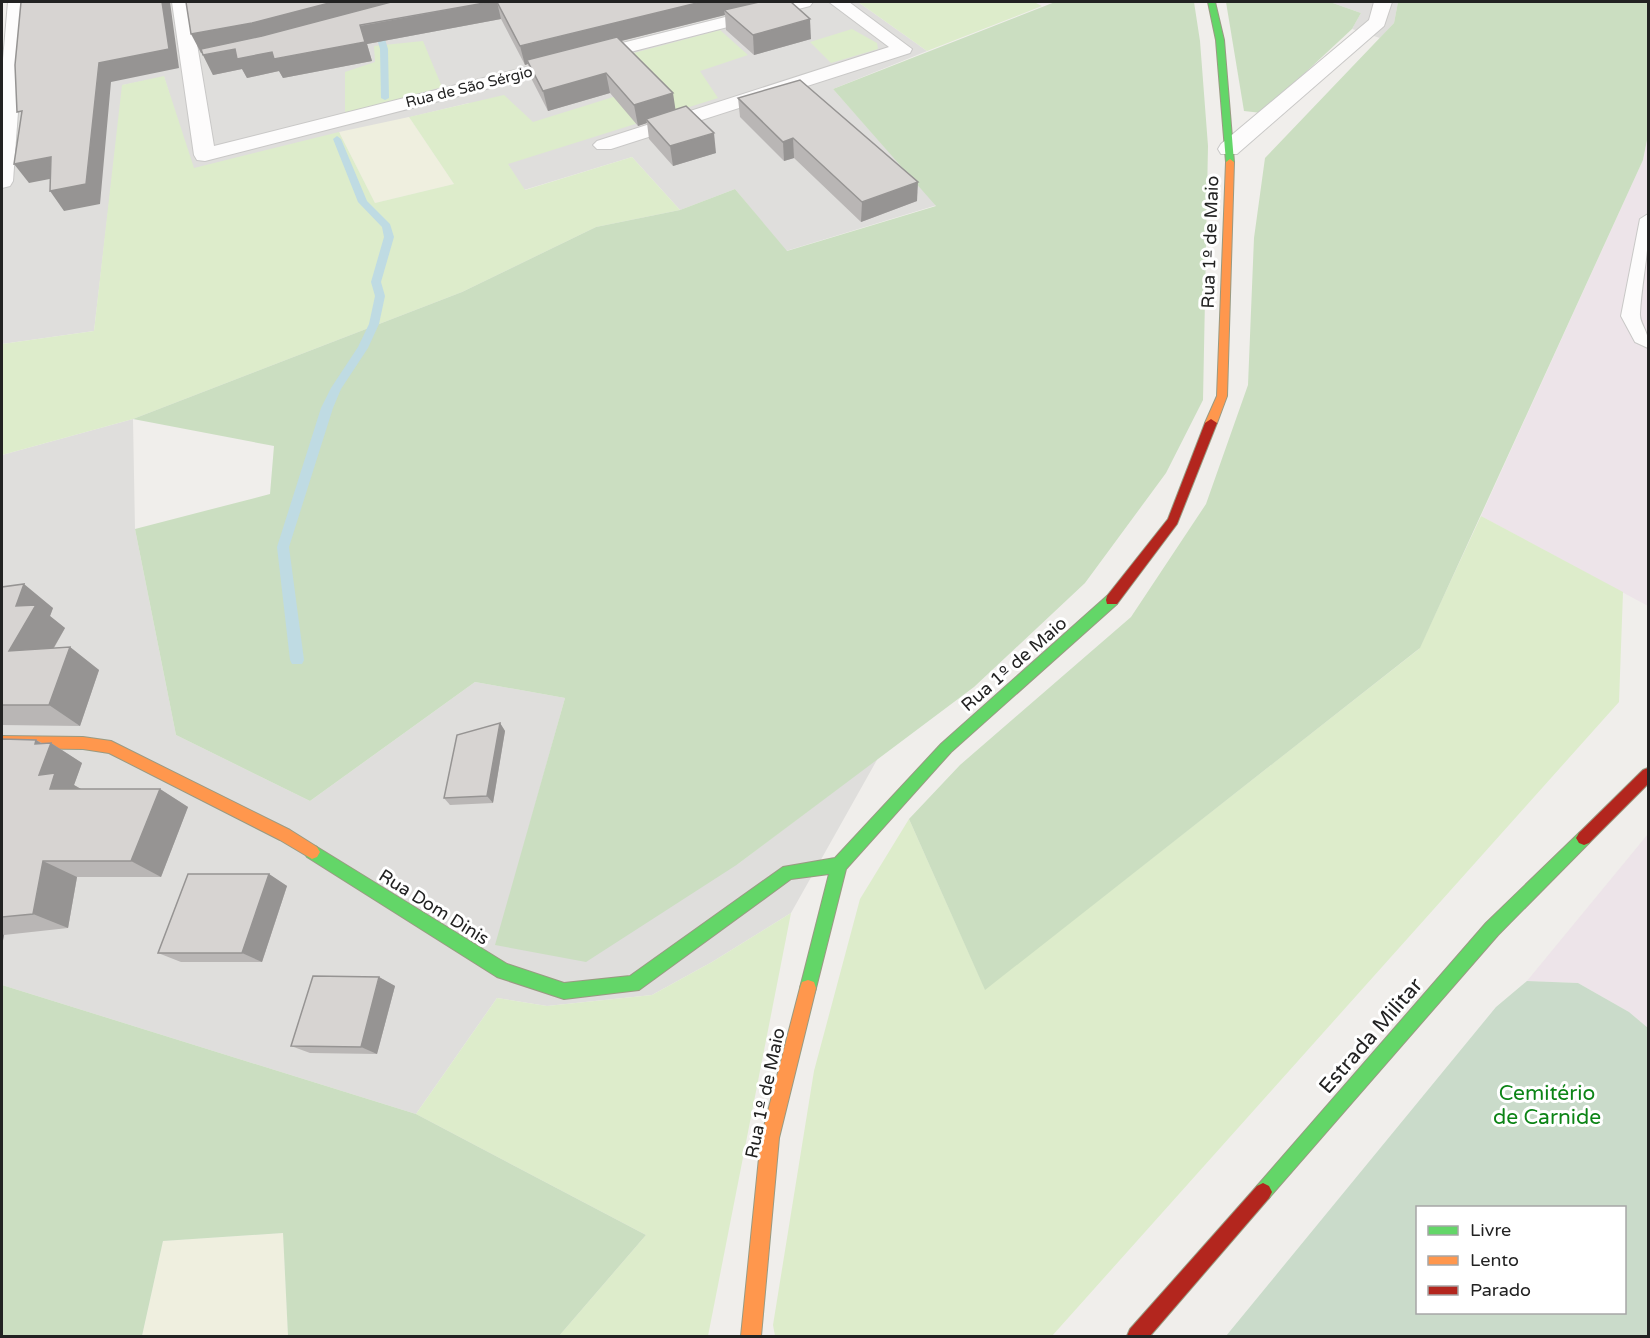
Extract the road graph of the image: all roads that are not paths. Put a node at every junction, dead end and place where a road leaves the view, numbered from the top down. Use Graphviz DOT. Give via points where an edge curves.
graph roads {
  1 [pos="17,2"];
  2 [pos="181,2"];
  3 [pos="804,2"];
  4 [pos="838,2"];
  5 [pos="1211,2"];
  6 [pos="1383,2"];
  7 [pos="211,60"];
  8 [pos="190,64"];
  9 [pos="604,145"];
  10 [pos="1229,149"];
  11 [pos="2,181"];
  12 [pos="1648,219"];
  13 [pos="1648,342"];
  14 [pos="2,742"];
  15 [pos="1648,774"];
  16 [pos="839,865"];
  17 [pos="751,1336"];
  18 [pos="1137,1336"];
  1 -- 11 [label="street"];
  2 -- 8 [label="street"];
  3 -- 8 [label="street, Rua de São Sérgio" via="205,155"];
  4 -- 9 [label="street" via="903,49"];
  5 -- 10 [label="street, Rua 1º de Maio" via="1220,40"];
  6 -- 10 [label="street" via="1378,22"];
  7 -- 8 [label="street"];
  10 -- 16 [label="street, Rua 1º de Maio" via="1222,396 1173,521 1105,609 946,748"];
  12 -- 13 [label="lane" via="1630,316"];
  14 -- 16 [label="street, Rua Dom Dinis" via="111,747 285,835 503,971 564,991 633,984 788,872"];
  15 -- 18 [label="street, Estrada Militar" via="1492,929"];
  16 -- 17 [label="street, Rua 1º de Maio" via="770,1138"];
}
